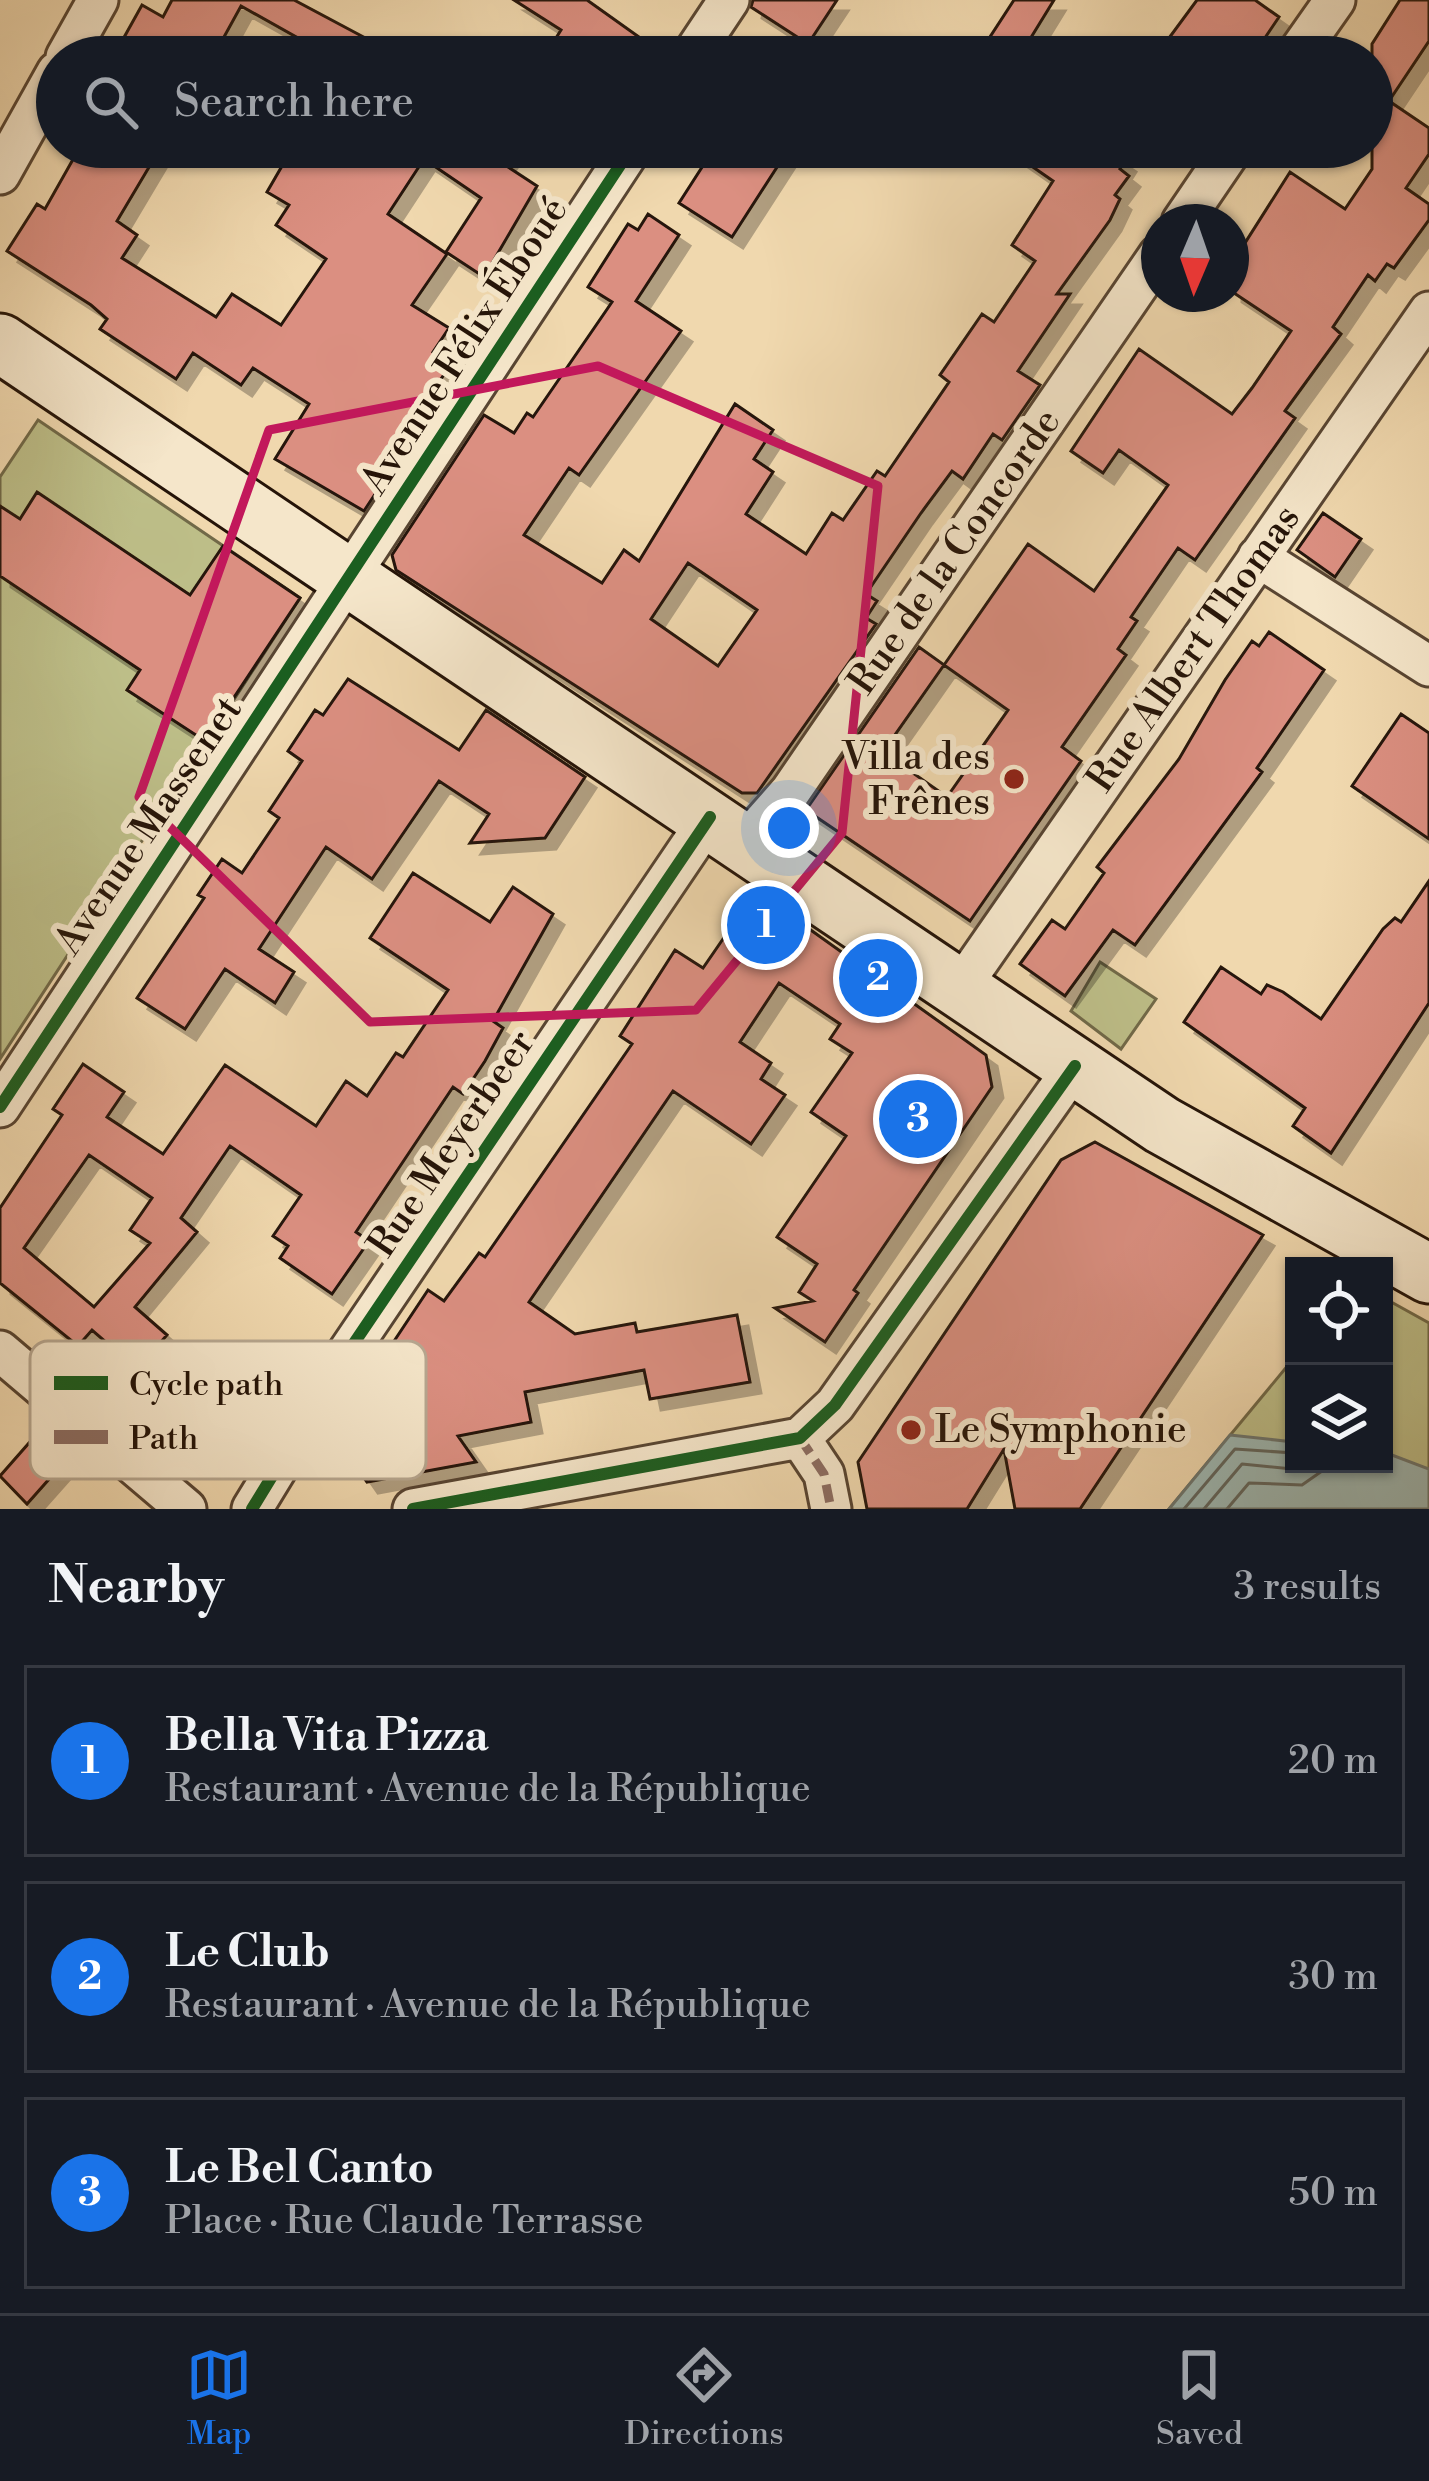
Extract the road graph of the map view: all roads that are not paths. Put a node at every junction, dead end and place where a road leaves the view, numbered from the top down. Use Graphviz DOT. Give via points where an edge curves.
graph roads {
  1 [pos="98,0"];
  2 [pos="729,0"];
  3 [pos="1335,0"];
  4 [pos="77,36"];
  5 [pos="705,36"];
  6 [pos="1310,36"];
  7 [pos="36,110"];
  8 [pos="618,168"];
  9 [pos="1219,168"];
  10 [pos="0,174"];
  11 [pos="1194,204"];
  12 [pos="1141,281"];
  13 [pos="1429,312"];
  14 [pos="0,343"];
  15 [pos="1258,556"];
  16 [pos="349,578"];
  17 [pos="1429,667"];
  18 [pos="727,830"];
  19 [pos="961,988"];
  20 [pos="1075,1066"];
  21 [pos="0,1107"];
  22 [pos="1429,1274"];
  23 [pos="356,1341"];
  24 [pos="0,1351"];
  25 [pos="30,1376"];
  26 [pos="800,1438"];
  27 [pos="151,1479"];
  28 [pos="270,1479"];
  29 [pos="186,1509"];
  30 [pos="252,1509"];
  31 [pos="413,1509"];
  32 [pos="831,1509"];
  1 -- 4 [label="street"];
  2 -- 5 [label="street"];
  3 -- 6 [label="street"];
  7 -- 10 [label="street"];
  8 -- 16 [label="street, Avenue Félix Éboué"];
  9 -- 11 [label="street"];
  12 -- 18 [label="street, Rue de la Concorde" via="790,792"];
  13 -- 15 [label="street, Rue Albert Thomas"];
  14 -- 16 [label="main road"];
  15 -- 17 [label="street"];
  15 -- 19 [label="street, Rue Albert Thomas"];
  16 -- 18 [label="main road"];
  16 -- 21 [label="street, Avenue Massenet"];
  18 -- 19 [label="main road"];
  18 -- 23 [label="street, Rue Meyerbeer"];
  19 -- 20 [label="main road"];
  20 -- 22 [label="main road" via="1259,1183"];
  20 -- 26 [label="street" via="835,1405"];
  24 -- 25 [label="street"];
  26 -- 31 [label="street"];
  26 -- 32 [label="street" via="824,1474"];
  27 -- 29 [label="street"];
  28 -- 30 [label="street, Rue Meyerbeer"];
}
